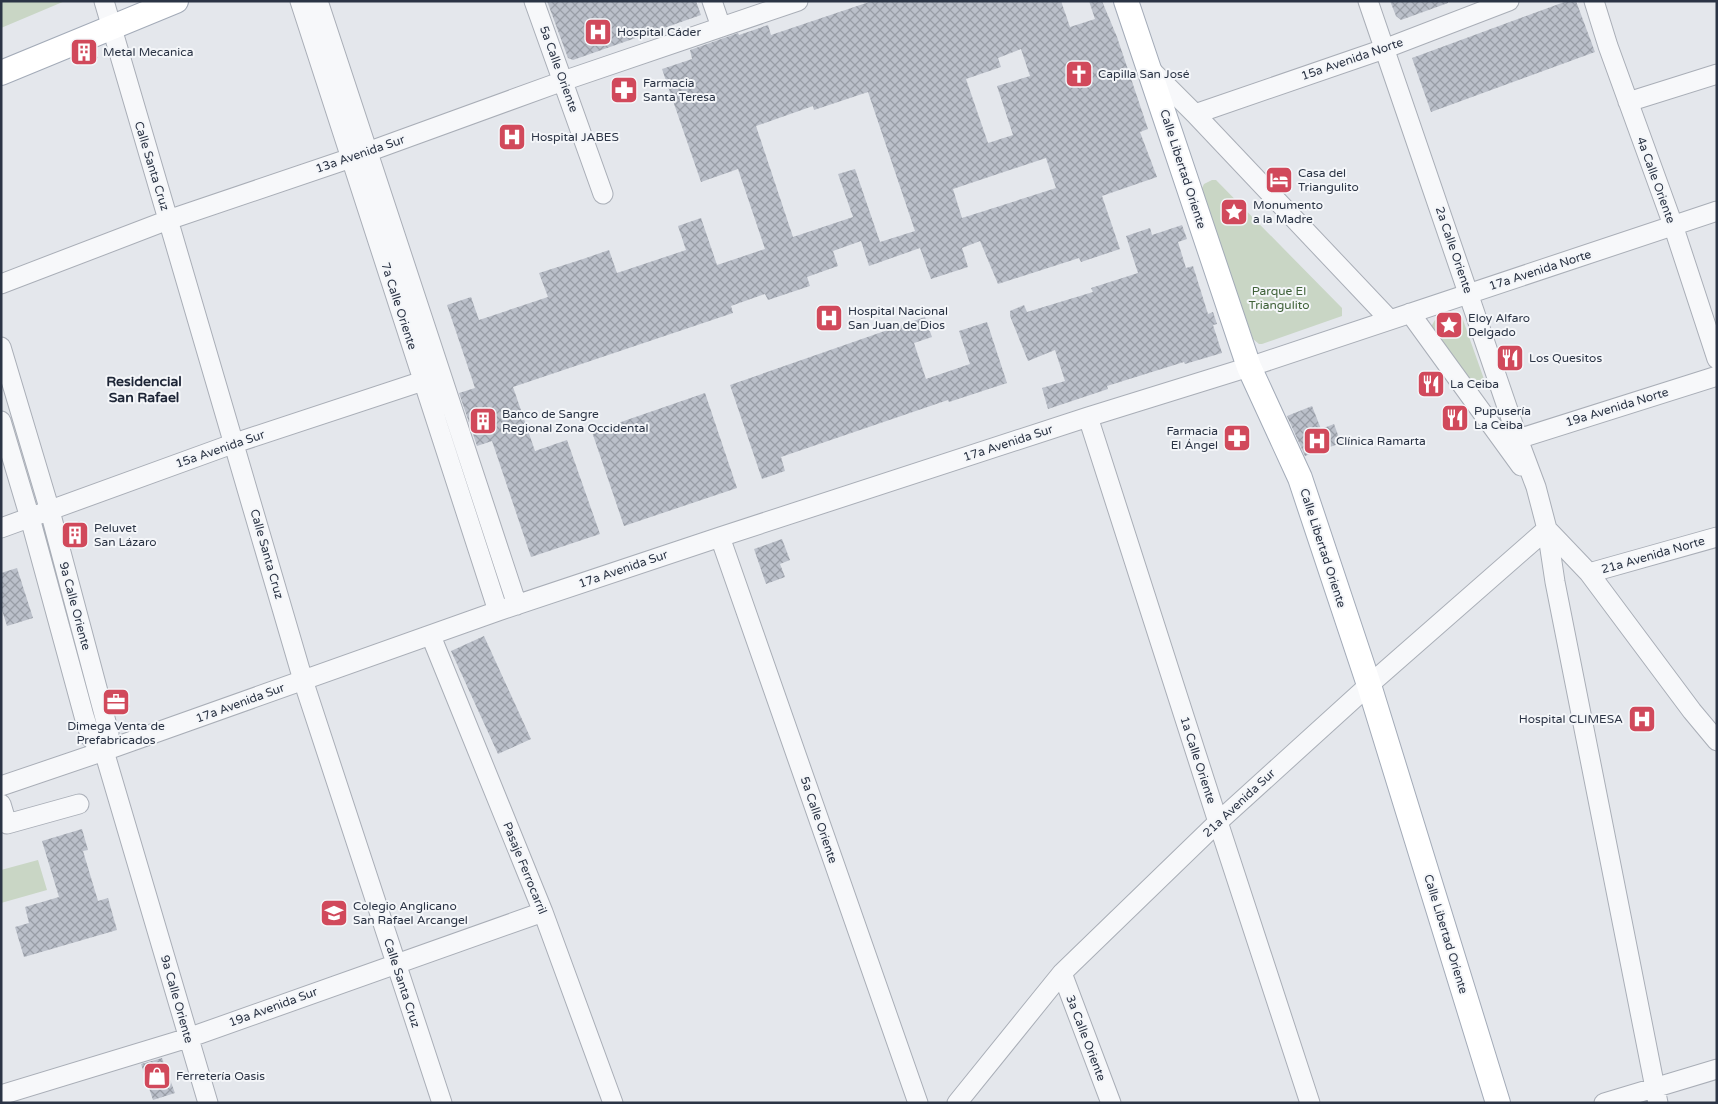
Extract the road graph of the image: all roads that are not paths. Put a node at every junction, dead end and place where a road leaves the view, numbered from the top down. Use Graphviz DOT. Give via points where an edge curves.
graph roads {
  1 [pos="104,1"];
  2 [pos="176,1"];
  3 [pos="300,1"];
  4 [pos="318,1"];
  5 [pos="534,1"];
  6 [pos="712,1"];
  7 [pos="798,1"];
  8 [pos="1126,1"];
  9 [pos="1368,1"];
  10 [pos="1509,1"];
  11 [pos="1594,1"];
  12 [pos="1485,6"];
  13 [pos="721,27"];
  14 [pos="111,28"];
  15 [pos="1384,49"];
  16 [pos="1150,70"];
  17 [pos="1,73"];
  18 [pos="1717,74"];
  19 [pos="563,81"];
  20 [pos="1628,102"];
  21 [pos="1194,114"];
  22 [pos="359,155"];
  23 [pos="603,194"];
  24 [pos="1717,211"];
  25 [pos="168,220"];
  26 [pos="1673,225"];
  27 [pos="1,284"];
  28 [pos="1469,293"];
  29 [pos="1410,313"];
  30 [pos="1390,319"];
  31 [pos="1,347"];
  32 [pos="1717,359"];
  33 [pos="1249,367"];
  34 [pos="441,375"];
  35 [pos="1717,376"];
  36 [pos="423,381"];
  37 [pos="1088,417"];
  38 [pos="1,421"];
  39 [pos="1518,439"];
  40 [pos="235,443"];
  41 [pos="1536,487"];
  42 [pos="50,511"];
  43 [pos="30,518"];
  44 [pos="1,528"];
  45 [pos="1547,529"];
  46 [pos="720,537"];
  47 [pos="1717,537"];
  48 [pos="1589,572"];
  49 [pos="517,605"];
  50 [pos="498,611"];
  51 [pos="431,636"];
  52 [pos="303,680"];
  53 [pos="1369,685"];
  54 [pos="1717,741"];
  55 [pos="104,751"];
  56 [pos="1,786"];
  57 [pos="1,804"];
  58 [pos="79,804"];
  59 [pos="1218,822"];
  60 [pos="543,912"];
  61 [pos="396,963"];
  62 [pos="1062,973"];
  63 [pos="188,1038"];
  64 [pos="1717,1069"];
  65 [pos="1,1095"];
  66 [pos="1657,1095"];
  67 [pos="208,1103"];
  68 [pos="442,1103"];
  69 [pos="613,1103"];
  70 [pos="918,1103"];
  71 [pos="958,1103"];
  72 [pos="1111,1103"];
  73 [pos="1310,1103"];
  74 [pos="1498,1103"];
  75 [pos="1604,1103"];
  1 -- 14 [label="street, Calle Santa Cruz"];
  2 -- 14 [label="main road"];
  3 -- 22 [label="street, 7a Calle Oriente"];
  4 -- 22 [label="street, 7a Calle Oriente"];
  5 -- 19 [label="street, 5a Calle Oriente"];
  6 -- 13 [label="street"];
  7 -- 13 [label="street, 13a Avenida Sur"];
  8 -- 16 [label="main road, Calle Libertad Oriente"];
  9 -- 15 [label="street, 2a Calle Oriente"];
  10 -- 12 [label="street, 15a Avenida Norte"];
  11 -- 20 [label="street, 4a Calle Oriente"];
  12 -- 15 [label="street, 15a Avenida Norte"];
  13 -- 19 [label="street, 13a Avenida Sur"];
  14 -- 17 [label="main road"];
  14 -- 25 [label="street, Calle Santa Cruz"];
  15 -- 21 [label="street, 15a Avenida Norte"];
  15 -- 28 [label="street, 2a Calle Oriente"];
  16 -- 21 [label="street"];
  16 -- 33 [label="main road, Calle Libertad Oriente"];
  18 -- 20 [label="street"];
  19 -- 22 [label="street, 13a Avenida Sur"];
  19 -- 23 [label="street, 5a Calle Oriente"];
  20 -- 26 [label="street, 4a Calle Oriente"];
  21 -- 30 [label="street"];
  22 -- 25 [label="street, 13a Avenida Sur"];
  22 -- 34 [label="street, 7a Calle Oriente"];
  22 -- 36 [label="street, 7a Calle Oriente"];
  24 -- 26 [label="street, 17a Avenida Norte"];
  25 -- 27 [label="street, 13a Avenida Sur"];
  25 -- 40 [label="street, Calle Santa Cruz"];
  26 -- 28 [label="street, 17a Avenida Norte"];
  26 -- 32 [label="street, 4a Calle Oriente"];
  28 -- 29 [label="street, 17a Avenida Norte"];
  28 -- 39 [label="street, 2a Calle Oriente"];
  29 -- 30 [label="street, 17a Avenida Norte"];
  29 -- 41 [label="street"];
  30 -- 33 [label="street, 17a Avenida Norte"];
  31 -- 42 [label="street, 9a Calle Oriente"];
  33 -- 37 [label="street, 17a Avenida Sur"];
  33 -- 53 [label="main road, Calle Libertad Oriente" via="1300,478"];
  34 -- 36 [label="street, 15a Avenida Sur"];
  34 -- 49 [label="street, 7a Calle Oriente"];
  35 -- 39 [label="street, 19a Avenida Norte"];
  36 -- 40 [label="street, 15a Avenida Sur"];
  36 -- 50 [label="street, 7a Calle Oriente"];
  37 -- 46 [label="street, 17a Avenida Sur"];
  37 -- 59 [label="street, 1a Calle Oriente"];
  38 -- 43 [label="street, 9a Calle Oriente"];
  39 -- 41 [label="street, 2a Calle Oriente"];
  40 -- 42 [label="street, 15a Avenida Sur"];
  40 -- 52 [label="street, Calle Santa Cruz"];
  41 -- 45 [label="street, 2a Calle Oriente"];
  42 -- 43 [label="street, 15a Avenida Sur"];
  42 -- 55 [label="street, 9a Calle Oriente" via="109,733"];
  43 -- 44 [label="street, 15a Avenida Sur"];
  43 -- 55 [label="street, 9a Calle Oriente" via="84,716 91,738"];
  45 -- 48 [label="street"];
  45 -- 53 [label="street, 21a Avenida Sur"];
  45 -- 66 [label="street, 2a Calle Oriente"];
  46 -- 49 [label="street, 17a Avenida Sur"];
  46 -- 70 [label="street, 5a Calle Oriente"];
  47 -- 48 [label="street, 21a Avenida Norte"];
  48 -- 54 [label="street"];
  49 -- 50 [label="street, 17a Avenida Sur"];
  50 -- 51 [label="street, 17a Avenida Sur"];
  51 -- 52 [label="street, 17a Avenida Sur"];
  51 -- 60 [label="street, Pasaje Ferrocarril"];
  52 -- 55 [label="street, 17a Avenida Sur"];
  52 -- 61 [label="street, Calle Santa Cruz"];
  53 -- 59 [label="street, 21a Avenida Sur"];
  53 -- 74 [label="main road, Calle Libertad Oriente"];
  55 -- 56 [label="street, 17a Avenida Sur"];
  55 -- 63 [label="street, 9a Calle Oriente"];
  57 -- 58 [label="street" via="7,824"];
  59 -- 62 [label="street, 21a Avenida Sur"];
  59 -- 73 [label="street, 1a Calle Oriente"];
  60 -- 61 [label="street, 19a Avenida Sur"];
  60 -- 69 [label="street, Pasaje Ferrocarril"];
  61 -- 63 [label="street, 19a Avenida Sur"];
  61 -- 68 [label="street, Calle Santa Cruz"];
  62 -- 71 [label="street, 21a Avenida Sur"];
  62 -- 72 [label="street, 3a Calle Oriente"];
  63 -- 65 [label="street, 19a Avenida Sur"];
  63 -- 67 [label="street, 9a Calle Oriente"];
  64 -- 66 [label="street"];
  66 -- 75 [label="street"];
}
